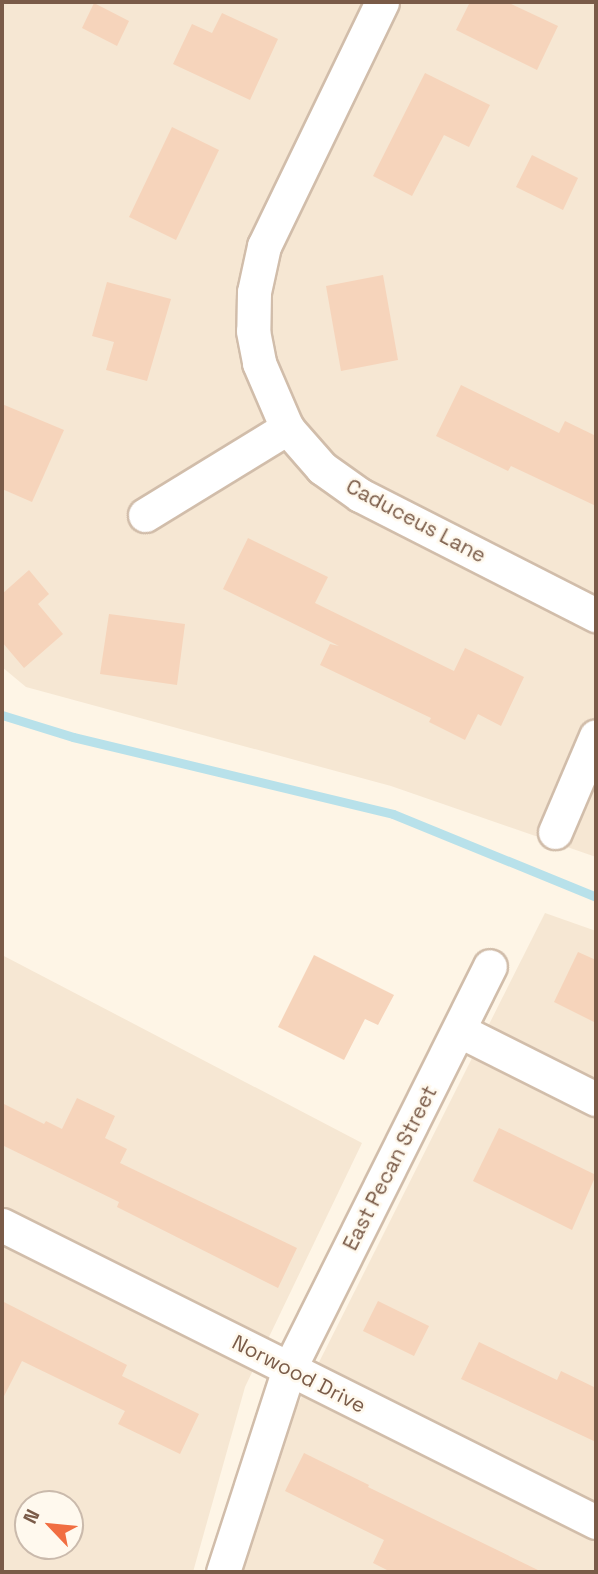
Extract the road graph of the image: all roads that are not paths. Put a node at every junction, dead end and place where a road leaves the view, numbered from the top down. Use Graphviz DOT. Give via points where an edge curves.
graph roads {
  1 [pos="382,2"];
  2 [pos="287,428"];
  3 [pos="145,514"];
  4 [pos="596,615"];
  5 [pos="596,736"];
  6 [pos="555,832"];
  7 [pos="490,966"];
  8 [pos="460,1031"];
  9 [pos="596,1099"];
  10 [pos="2,1225"];
  11 [pos="289,1369"];
  12 [pos="596,1522"];
  13 [pos="223,1572"];
  1 -- 2 [label="street, Caduceus Lane" via="264,246 254,292 253,331 258,363"];
  2 -- 3 [label="street"];
  2 -- 4 [label="street, Caduceus Lane" via="322,468 360,495"];
  5 -- 6 [label="street"];
  7 -- 8 [label="street, East Pecan Street"];
  8 -- 9 [label="street"];
  8 -- 11 [label="street, East Pecan Street"];
  10 -- 11 [label="street, Norwood Drive"];
  11 -- 12 [label="street, Norwood Drive"];
  11 -- 13 [label="street, East Pecan Street"];
}
